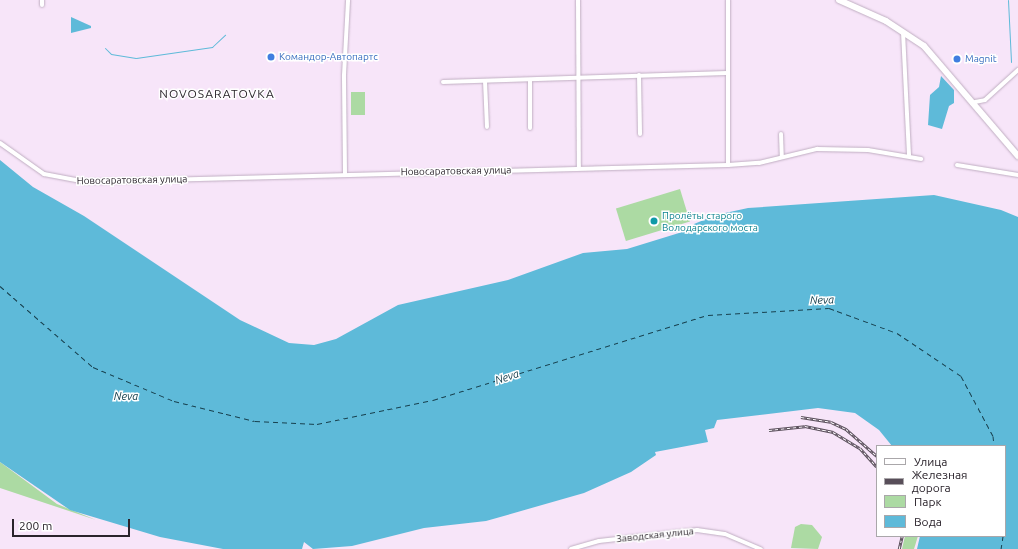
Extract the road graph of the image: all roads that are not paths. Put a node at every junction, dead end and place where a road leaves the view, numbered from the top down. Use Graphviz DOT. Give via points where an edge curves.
graph roads {
  1 [pos="42,0"];
  2 [pos="348,0"];
  3 [pos="578,0"];
  4 [pos="728,0"];
  5 [pos="839,0"];
  6 [pos="42,6"];
  7 [pos="903,32"];
  8 [pos="1018,70"];
  9 [pos="727,73"];
  10 [pos="639,75"];
  11 [pos="578,77"];
  12 [pos="530,80"];
  13 [pos="485,81"];
  14 [pos="443,82"];
  15 [pos="975,102"];
  16 [pos="487,127"];
  17 [pos="530,128"];
  18 [pos="640,134"];
  19 [pos="781,134"];
  20 [pos="0,143"];
  21 [pos="909,155"];
  22 [pos="1018,156"];
  23 [pos="782,157"];
  24 [pos="921,159"];
  25 [pos="728,166"];
  26 [pos="957,166"];
  27 [pos="579,168"];
  28 [pos="345,174"];
  29 [pos="1018,175"];
  30 [pos="571,549"];
  31 [pos="762,549"];
  1 -- 6 [label="street"];
  2 -- 28 [label="street" via="344,75"];
  3 -- 11 [label="street"];
  4 -- 9 [label="street"];
  5 -- 7 [label="main road" via="868,11"];
  7 -- 15 [label="main road" via="935,56"];
  7 -- 21 [label="street"];
  8 -- 15 [label="street" via="985,100"];
  9 -- 10 [label="street"];
  9 -- 25 [label="street"];
  10 -- 11 [label="street"];
  10 -- 18 [label="street"];
  11 -- 12 [label="street"];
  11 -- 27 [label="street"];
  12 -- 13 [label="street"];
  12 -- 17 [label="street"];
  13 -- 14 [label="street"];
  13 -- 16 [label="street"];
  15 -- 22 [label="main road"];
  19 -- 23 [label="street"];
  20 -- 28 [label="street, Новосаратовская улица" via="32,169 70,181"];
  21 -- 23 [label="street, Новосаратовская улица" via="817,149"];
  21 -- 24 [label="street, Новосаратовская улица"];
  23 -- 25 [label="street, Новосаратовская улица"];
  25 -- 27 [label="street, Новосаратовская улица"];
  26 -- 29 [label="street"];
  27 -- 28 [label="street, Новосаратовская улица"];
  30 -- 31 [label="street, Заводская улица" via="599,541 697,530 725,534"];
}
